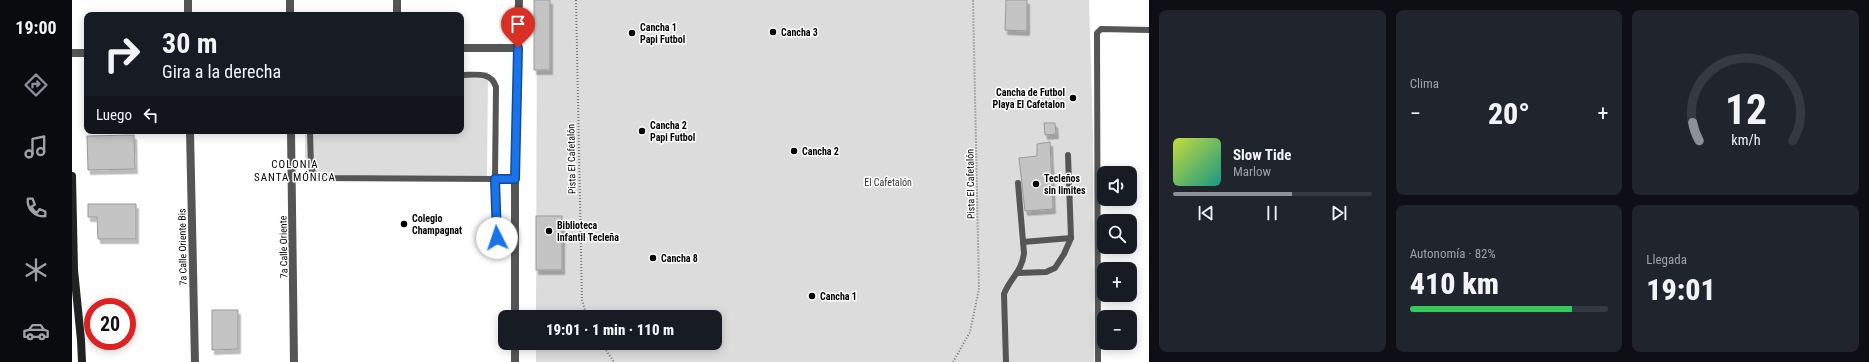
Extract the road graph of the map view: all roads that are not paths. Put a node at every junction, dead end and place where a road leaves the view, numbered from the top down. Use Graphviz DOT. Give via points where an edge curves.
graph roads {
  1 [pos="188,0"];
  2 [pos="290,0"];
  3 [pos="397,0"];
  4 [pos="519,0"];
  5 [pos="188,12"];
  6 [pos="290,12"];
  7 [pos="397,12"];
  8 [pos="1149,30"];
  9 [pos="464,48"];
  10 [pos="518,48"];
  11 [pos="72,53"];
  12 [pos="84,53"];
  13 [pos="464,75"];
  14 [pos="190,134"];
  15 [pos="291,134"];
  16 [pos="310,134"];
  17 [pos="1068,155"];
  18 [pos="72,176"];
  19 [pos="495,179"];
  20 [pos="515,179"];
  21 [pos="1018,183"];
  22 [pos="1071,238"];
  23 [pos="515,241"];
  24 [pos="1023,242"];
  25 [pos="73,270"];
  26 [pos="1018,273"];
  27 [pos="72,289"];
  28 [pos="515,310"];
  29 [pos="515,350"];
  30 [pos="82,362"];
  31 [pos="195,362"];
  32 [pos="294,362"];
  33 [pos="515,362"];
  34 [pos="1006,362"];
  35 [pos="1098,362"];
  1 -- 5 [label="street"];
  2 -- 6 [label="street"];
  3 -- 7 [label="street"];
  4 -- 10 [label="street"];
  8 -- 35 [label="lane" via="1101,29 1097,33"];
  9 -- 10 [label="street"];
  10 -- 20 [label="street"];
  11 -- 12 [label="street"];
  13 -- 19 [label="lane" via="485,76 494,80"];
  14 -- 31 [label="street, 7a Calle Oriente Bis"];
  15 -- 32 [label="street, 7a Calle Oriente"];
  16 -- 19 [label="lane" via="311,168 316,178"];
  17 -- 22 [label="lane"];
  18 -- 25 [label="main road"];
  19 -- 20 [label="lane"];
  19 -- 23 [label="lane" via="497,238 502,241"];
  20 -- 23 [label="street"];
  21 -- 24 [label="lane"];
  22 -- 24 [label="lane"];
  22 -- 26 [label="lane" via="1055,268 1046,272"];
  23 -- 28 [label="street"];
  24 -- 26 [label="lane" via="1023,263"];
  25 -- 27 [label="main road"];
  25 -- 30 [label="main road"];
  26 -- 34 [label="lane" via="1004,294"];
  29 -- 33 [label="street"];
}
